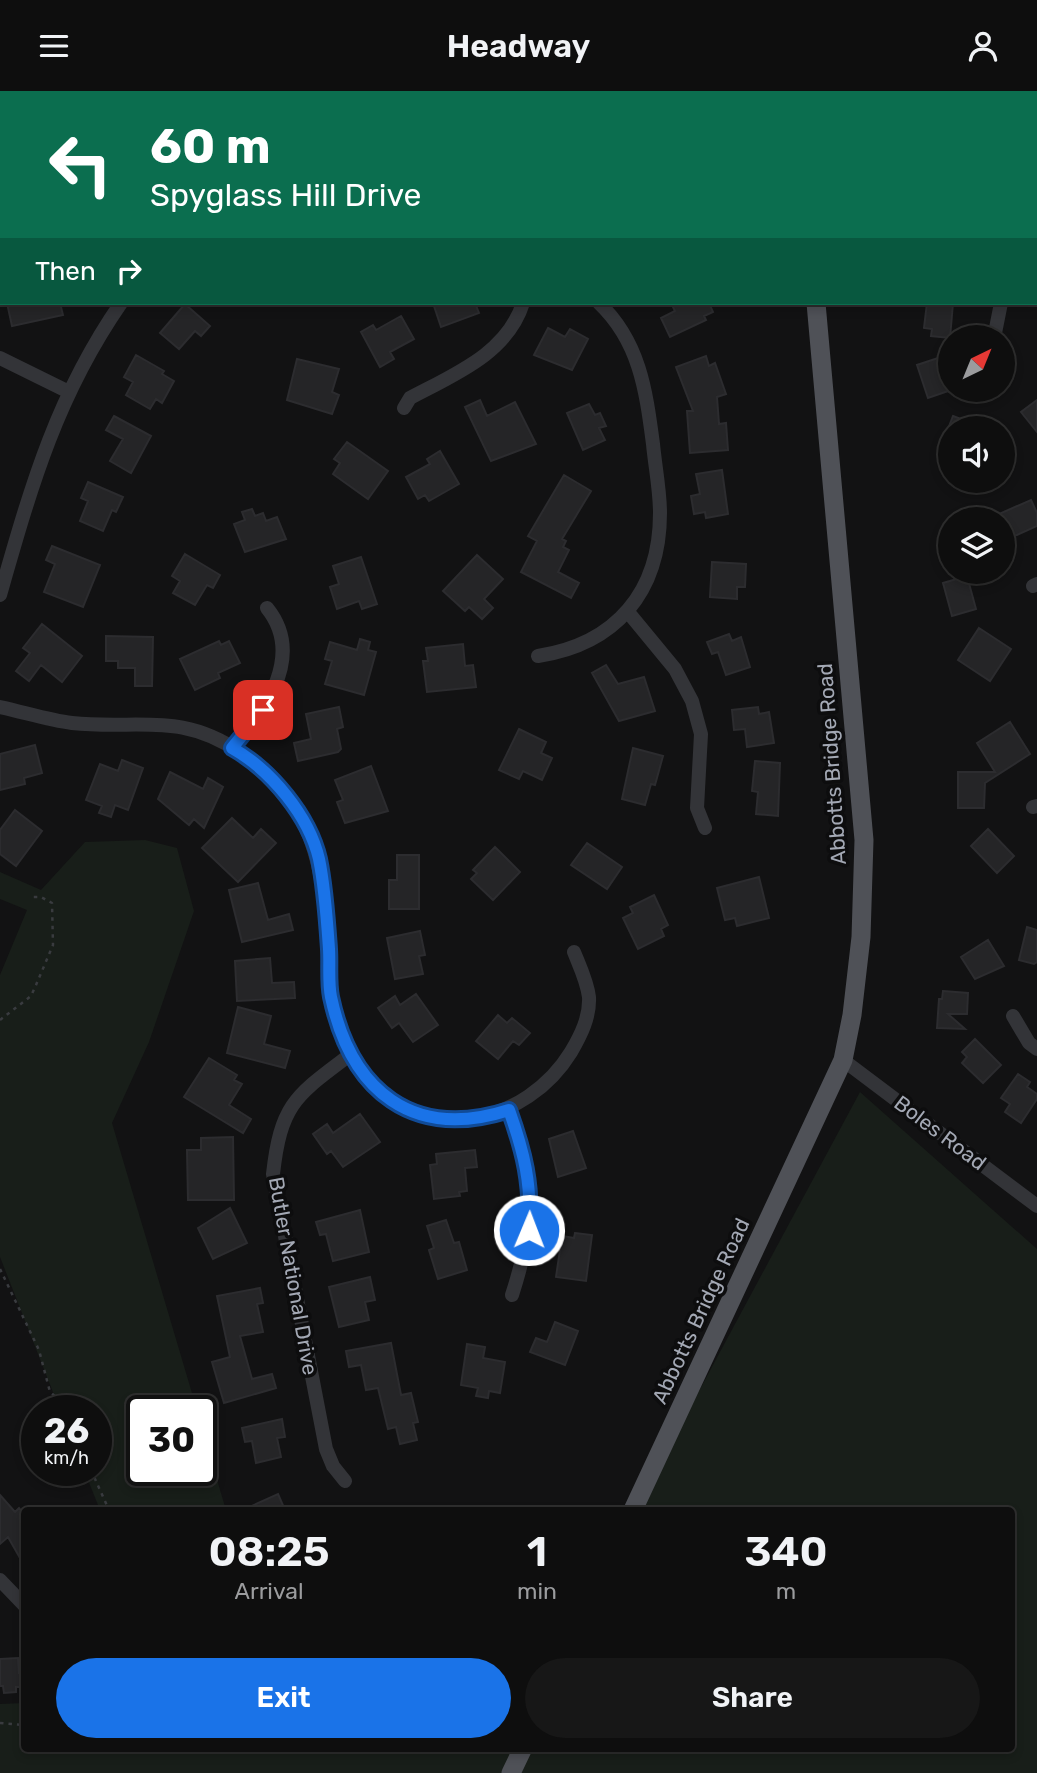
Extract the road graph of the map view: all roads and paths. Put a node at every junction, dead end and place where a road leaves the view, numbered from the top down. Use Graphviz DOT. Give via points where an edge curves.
graph roads {
  1 [pos="120,305"];
  2 [pos="522,305"];
  3 [pos="601,305"];
  4 [pos="816,305"];
  5 [pos="1002,305"];
  6 [pos="997,325"];
  7 [pos="0,358"];
  8 [pos="69,392"];
  9 [pos="404,408"];
  10 [pos="0,595"];
  11 [pos="268,608"];
  12 [pos="628,612"];
  13 [pos="538,656"];
  14 [pos="0,707"];
  15 [pos="232,748"];
  16 [pos="705,828"];
  17 [pos="29,897"];
  18 [pos="573,952"];
  19 [pos="1013,1016"];
  20 [pos="0,1020"];
  21 [pos="1037,1049"];
  22 [pos="351,1054"];
  23 [pos="843,1061"];
  24 [pos="509,1110"];
  25 [pos="1037,1206"];
  26 [pos="0,1269"];
  27 [pos="512,1295"];
  28 [pos="54,1395"];
  29 [pos="345,1481"];
  30 [pos="98,1486"];
  31 [pos="108,1507"];
  32 [pos="634,1507"];
  33 [pos="0,1580"];
  34 [pos="21,1602"];
  35 [pos="0,1723"];
  36 [pos="21,1725"];
  37 [pos="521,1752"];
  38 [pos="511,1773"];
  1 -- 8 [label="street"];
  2 -- 9 [label="street" via="490,351 410,398"];
  3 -- 12 [label="street" via="624,333 646,385 660,511 654,563"];
  4 -- 23 [label="main road, Abbotts Bridge Road" via="864,840 861,937"];
  5 -- 6 [label="street"];
  7 -- 8 [label="street"];
  8 -- 10 [label="street" via="40,457"];
  11 -- 15 [label="street" via="283,636 281,666 263,710"];
  12 -- 13 [label="street" via="567,651"];
  12 -- 16 [label="street" via="676,669 692,701 701,734 697,808"];
  14 -- 15 [label="street" via="71,723 180,726"];
  15 -- 22 [label="street" via="270,779 310,832 323,886 330,994"];
  17 -- 20 [label="path" via="52,903 53,946 31,996"];
  18 -- 24 [label="street" via="589,998 580,1037 558,1073"];
  19 -- 21 [label="street"];
  22 -- 24 [label="street" via="383,1094 421,1116 464,1120"];
  22 -- 29 [label="street, Butler National Drive" via="313,1080 291,1107 277,1140 273,1174 326,1449"];
  23 -- 25 [label="street, Boles Road"];
  23 -- 32 [label="main road, Abbotts Bridge Road"];
  24 -- 27 [label="street" via="526,1158 531,1203 526,1252"];
  26 -- 28 [label="path" via="39,1350"];
  30 -- 31 [label="path"];
  33 -- 34 [label="street"];
  35 -- 36 [label="path"];
  37 -- 38 [label="main road"];
}
